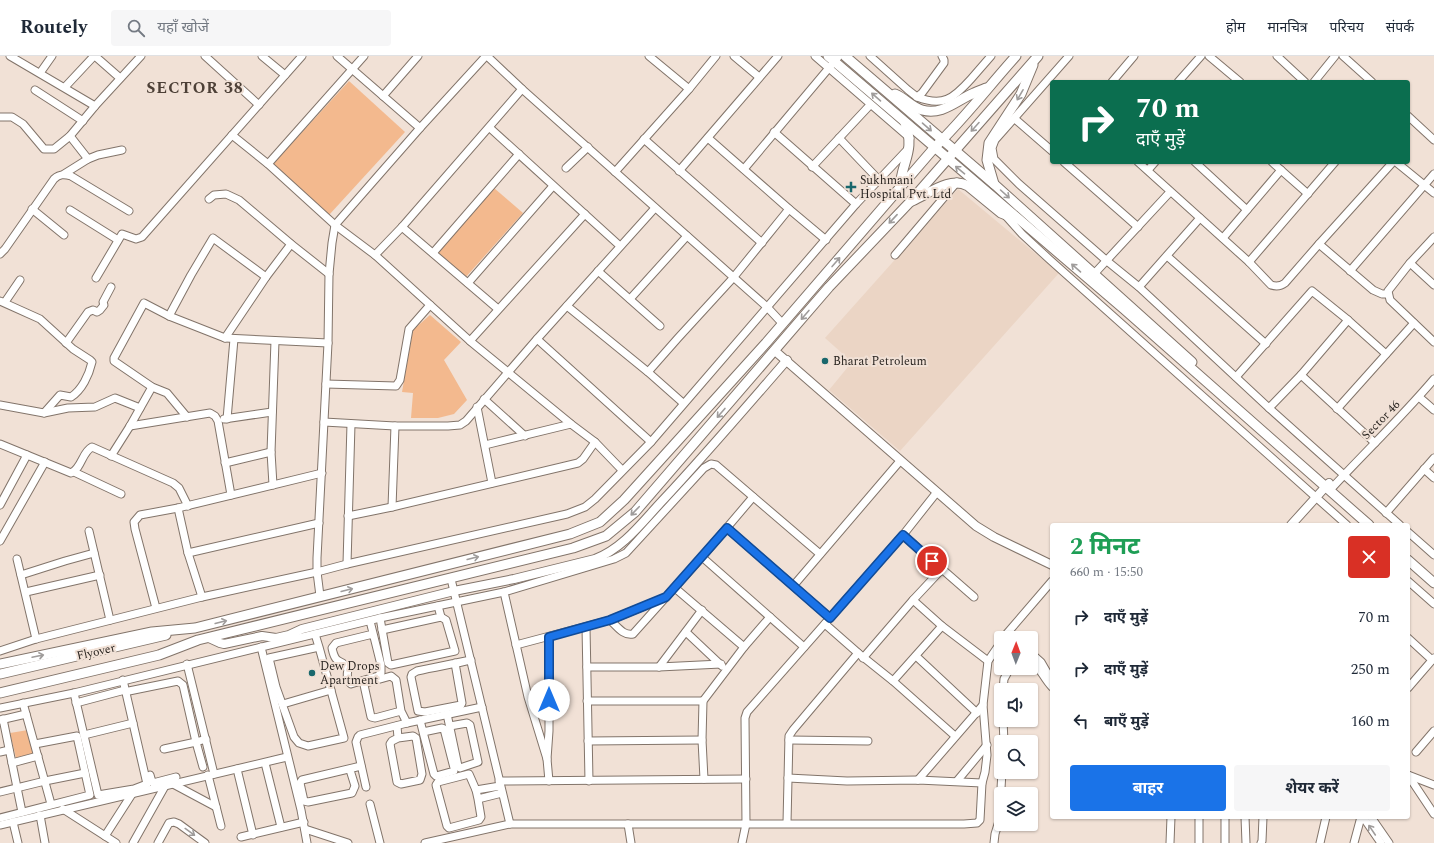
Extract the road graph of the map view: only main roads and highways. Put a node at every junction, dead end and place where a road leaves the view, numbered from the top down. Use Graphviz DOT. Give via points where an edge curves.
graph roads {
  1 [pos="845,56"];
  2 [pos="1016,56"];
  3 [pos="1036,58"];
  4 [pos="833,60"];
  5 [pos="987,88"];
  6 [pos="885,90"];
  7 [pos="906,123"];
  8 [pos="942,140"];
  9 [pos="934,147"];
  10 [pos="954,151"];
  11 [pos="947,158"];
  12 [pos="994,184"];
  13 [pos="900,188"];
  14 [pos="909,202"];
  15 [pos="1022,221"];
  16 [pos="820,280"];
  17 [pos="829,287"];
  18 [pos="810,292"];
  19 [pos="818,300"];
  20 [pos="695,422"];
  21 [pos="705,431"];
  22 [pos="1329,487"];
  23 [pos="1367,523"];
  24 [pos="1374,523"];
  25 [pos="1410,555"];
  26 [pos="1410,562"];
  27 [pos="1434,576"];
  28 [pos="1434,583"];
  29 [pos="195,628"];
  30 [pos="198,640"];
  31 [pos="0,664"];
  32 [pos="0,674"];
  33 [pos="0,687"];
  34 [pos="0,693"];
  1 -- 6 [label="main road"];
  2 -- 5 [label="main road"];
  3 -- 10 [label="main road, one-way"];
  3 -- 12 [label="main road, one-way" via="1021,94 989,143 986,160"];
  7 -- 4 [label="main road, one-way"];
  5 -- 6 [label="main road" via="950,107 933,112 916,108 891,91"];
  5 -- 8 [label="main road"];
  6 -- 8 [label="main road, one-way"];
  7 -- 9 [label="main road"];
  7 -- 13 [label="main road" via="909,143"];
  8 -- 9 [label="main road"];
  8 -- 10 [label="main road"];
  9 -- 11 [label="main road"];
  9 -- 13 [label="main road"];
  10 -- 11 [label="main road"];
  10 -- 12 [label="main road"];
  11 -- 14 [label="main road"];
  15 -- 11 [label="main road, one-way"];
  12 -- 22 [label="main road, one-way"];
  16 -- 13 [label="main road, one-way"];
  14 -- 15 [label="main road" via="938,187 962,182 1005,216"];
  14 -- 17 [label="main road, one-way"];
  22 -- 15 [label="main road, one-way"];
  16 -- 17 [label="main road"];
  16 -- 18 [label="main road"];
  17 -- 19 [label="main road"];
  18 -- 19 [label="main road"];
  18 -- 20 [label="main road"];
  19 -- 21 [label="main road, one-way"];
  20 -- 21 [label="main road"];
  29 -- 20 [label="main road, one-way" via="570,534 600,522 624,500"];
  21 -- 30 [label="main road, one-way" via="635,512 606,536 573,548"];
  22 -- 23 [label="main road"];
  22 -- 24 [label="main road"];
  25 -- 27 [label="main road"];
  26 -- 28 [label="main road"];
  31 -- 29 [label="main road, one-way" via="152,632"];
  29 -- 32 [label="main road, Flyover"];
  30 -- 33 [label="main road, Flyover"];
  30 -- 34 [label="main road" via="159,655"];
}
